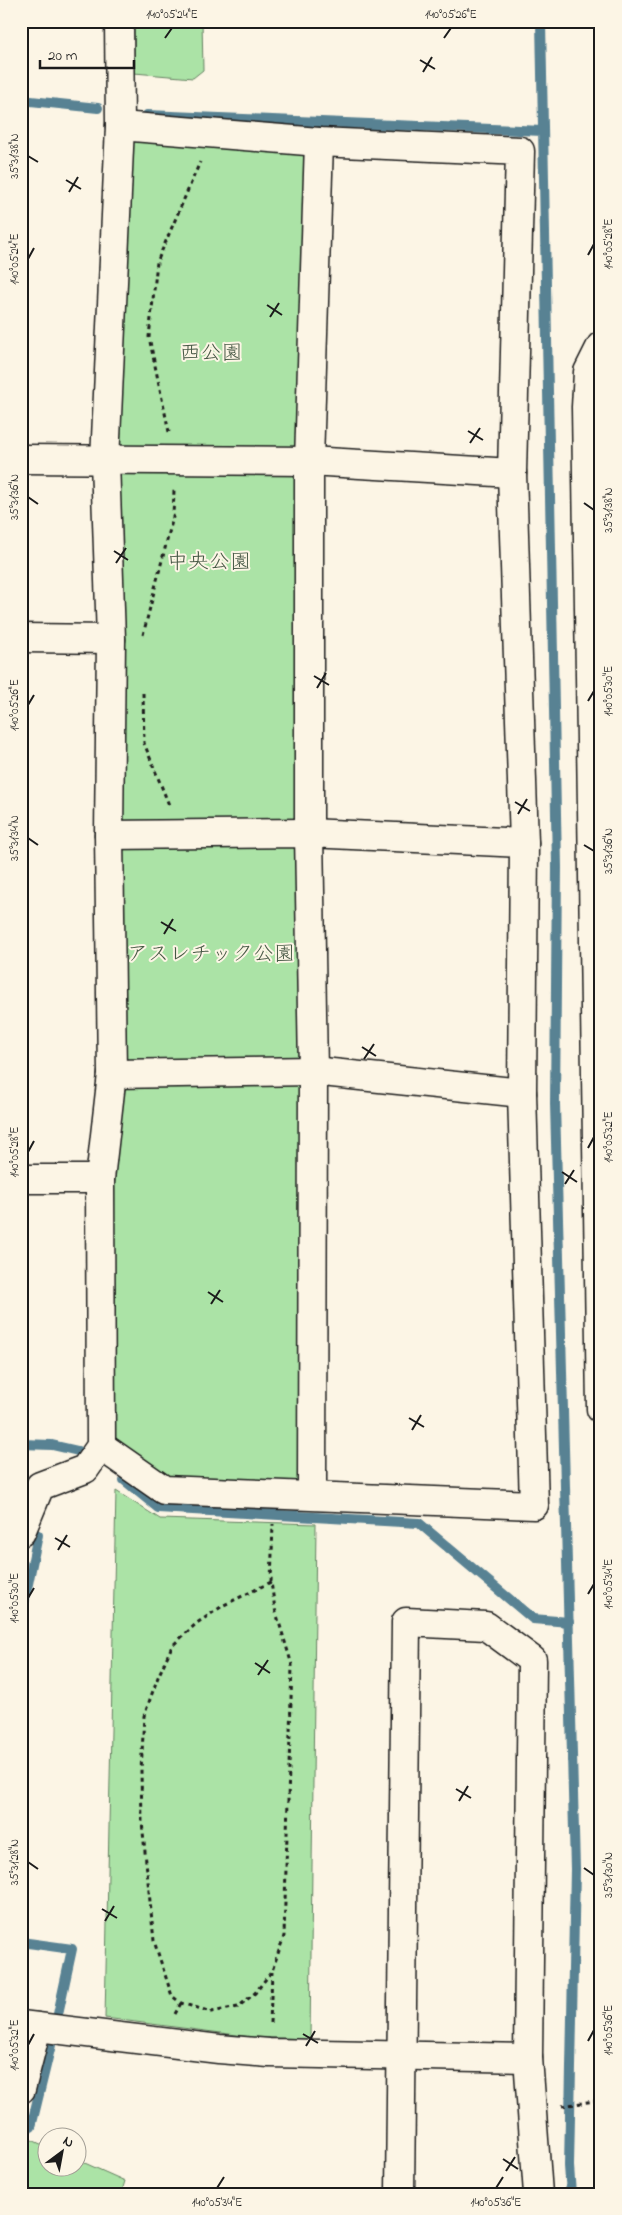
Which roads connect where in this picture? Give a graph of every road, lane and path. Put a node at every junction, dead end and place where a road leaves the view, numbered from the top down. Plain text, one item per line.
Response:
1 (119, 21) edge
2 (120, 126) junction
3 (319, 142) junction
4 (601, 346) edge
5 (21, 459) edge
6 (105, 461) junction
7 (309, 461) junction
8 (512, 473) junction
9 (21, 638) edge
10 (111, 639) junction
11 (309, 833) junction
12 (109, 835) junction
13 (524, 843) junction
14 (313, 1071) junction
15 (112, 1074) junction
16 (522, 1094) junction
17 (21, 1179) edge
18 (100, 1179) junction
19 (601, 1410) edge
20 (101, 1446) junction
21 (312, 1494) junction
22 (22, 1530) edge
23 (273, 1541) dead end
24 (271, 1582) junction
25 (272, 1971) junction
26 (29, 2026) edge
27 (269, 2053) junction
28 (401, 2055) junction
29 (528, 2058) junction
30 (21, 2089) edge
31 (601, 2100) edge
32 (533, 2110) junction
33 (400, 2194) edge
34 (538, 2194) edge

1 - 2 street
2 - 3 street
2 - 6 street
3 - 7 street
3 - 8 street
4 - 19 street
5 - 6 street
6 - 7 street
6 - 10 street
7 - 8 street
7 - 11 street
8 - 13 street
9 - 10 street
10 - 12 street
11 - 12 street
11 - 13 street
11 - 14 street
12 - 15 street
13 - 16 street
14 - 15 street
14 - 16 street
14 - 21 street
15 - 18 street
16 - 21 street
17 - 18 street
18 - 20 street
20 - 21 street
20 - 22 street
23 - 24 path
24 - 25 path
24 - 25 path
25 - 27 path
26 - 27 street
26 - 30 street
27 - 28 street
28 - 29 street
28 - 29 street
28 - 33 street
29 - 32 street
31 - 32 path
32 - 34 street

